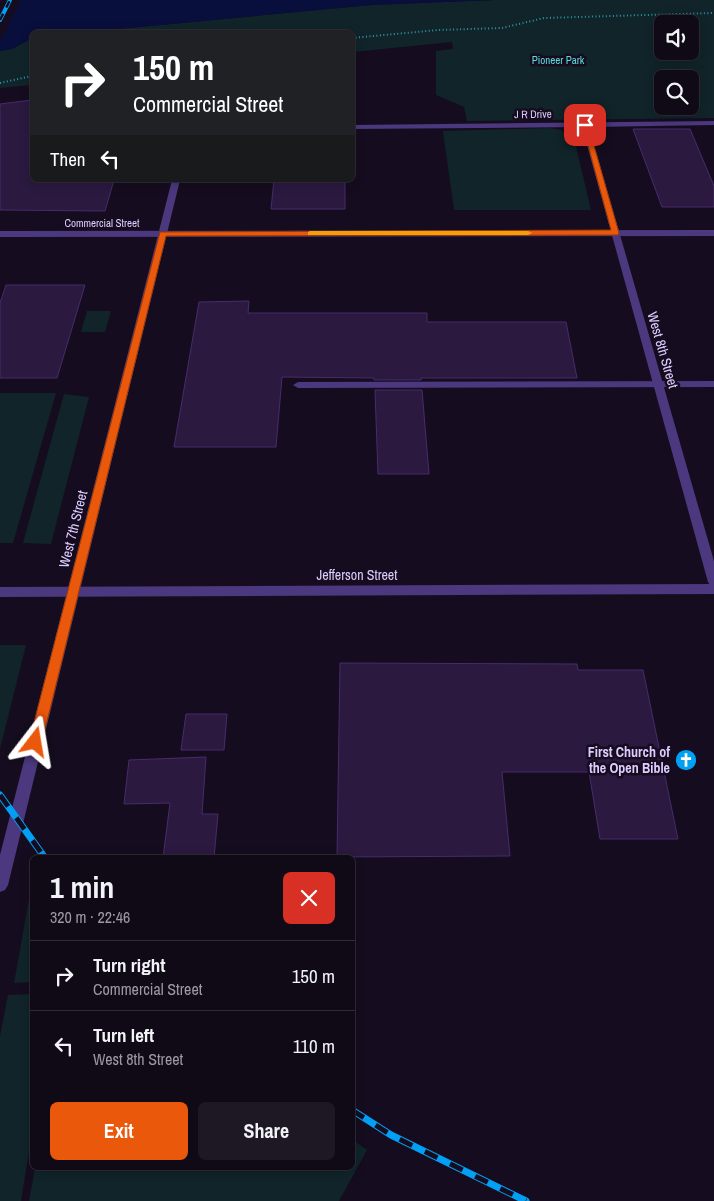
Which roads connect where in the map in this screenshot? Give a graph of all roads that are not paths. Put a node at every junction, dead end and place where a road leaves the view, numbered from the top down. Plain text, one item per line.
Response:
1 (714, 124) edge
2 (585, 125) junction
3 (355, 127) edge
4 (176, 182) edge
5 (615, 233) junction
6 (714, 233) edge
7 (0, 234) edge
8 (163, 234) junction
9 (714, 384) edge
10 (298, 385) dead end
11 (658, 385) junction
12 (714, 582) edge
13 (714, 589) edge
14 (73, 591) junction
15 (0, 592) edge
16 (0, 885) edge

1 - 2 street, J R Drive
2 - 3 street, J R Drive
2 - 5 street, West 8th Street
4 - 8 street, West 7th Street
5 - 6 street, Commercial Street
5 - 8 street, Commercial Street
5 - 11 street, West 8th Street
7 - 8 street, Commercial Street
8 - 14 street, West 7th Street
9 - 11 street
10 - 11 street
11 - 12 street, West 8th Street
13 - 14 street, Jefferson Street
14 - 15 street, Jefferson Street
14 - 16 street, West 7th Street

